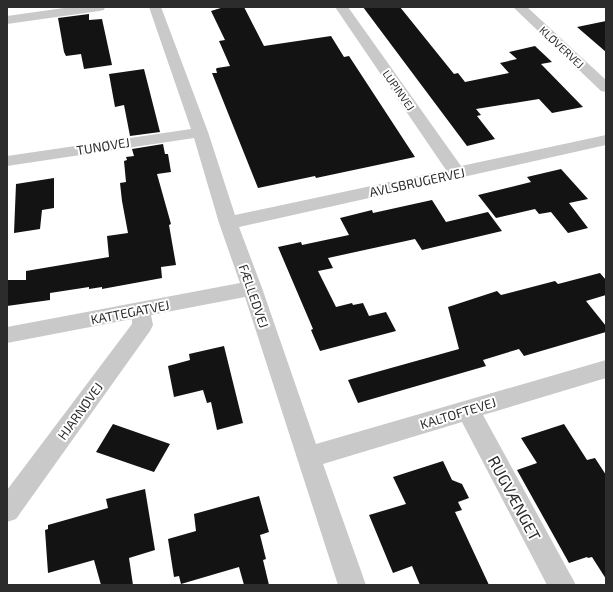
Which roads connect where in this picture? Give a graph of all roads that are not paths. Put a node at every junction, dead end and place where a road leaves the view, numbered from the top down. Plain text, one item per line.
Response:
1 (99, 7) edge
2 (155, 7) edge
3 (341, 7) edge
4 (519, 7) edge
5 (7, 20) edge
6 (606, 88) edge
7 (200, 132) junction
8 (606, 140) edge
9 (7, 161) edge
10 (457, 173) junction
11 (228, 223) junction
12 (252, 288) junction
13 (140, 310) junction
14 (7, 335) edge
15 (604, 372) edge
16 (468, 410) junction
17 (310, 457) junction
18 (7, 510) edge
19 (352, 585) edge
20 (562, 585) edge

1 - 5 street
2 - 7 street, FÆLLEDVEJ
3 - 10 street, LUPINVEJ
4 - 6 street, KLØVERVEJ
7 - 9 street, TUNØVEJ
7 - 11 street, FÆLLEDVEJ
8 - 10 street, AVLSBRUGERVEJ
10 - 11 street, AVLSBRUGERVEJ
11 - 12 street, FÆLLEDVEJ
12 - 13 street, KATTEGATVEJ
12 - 17 street, FÆLLEDVEJ
13 - 14 street, KATTEGATVEJ
13 - 18 street, HJARNØVEJ
15 - 16 street, KALTOFTEVEJ
16 - 17 street, KALTOFTEVEJ
16 - 20 street, RUGVÆNGET
17 - 19 street, FÆLLEDVEJ

